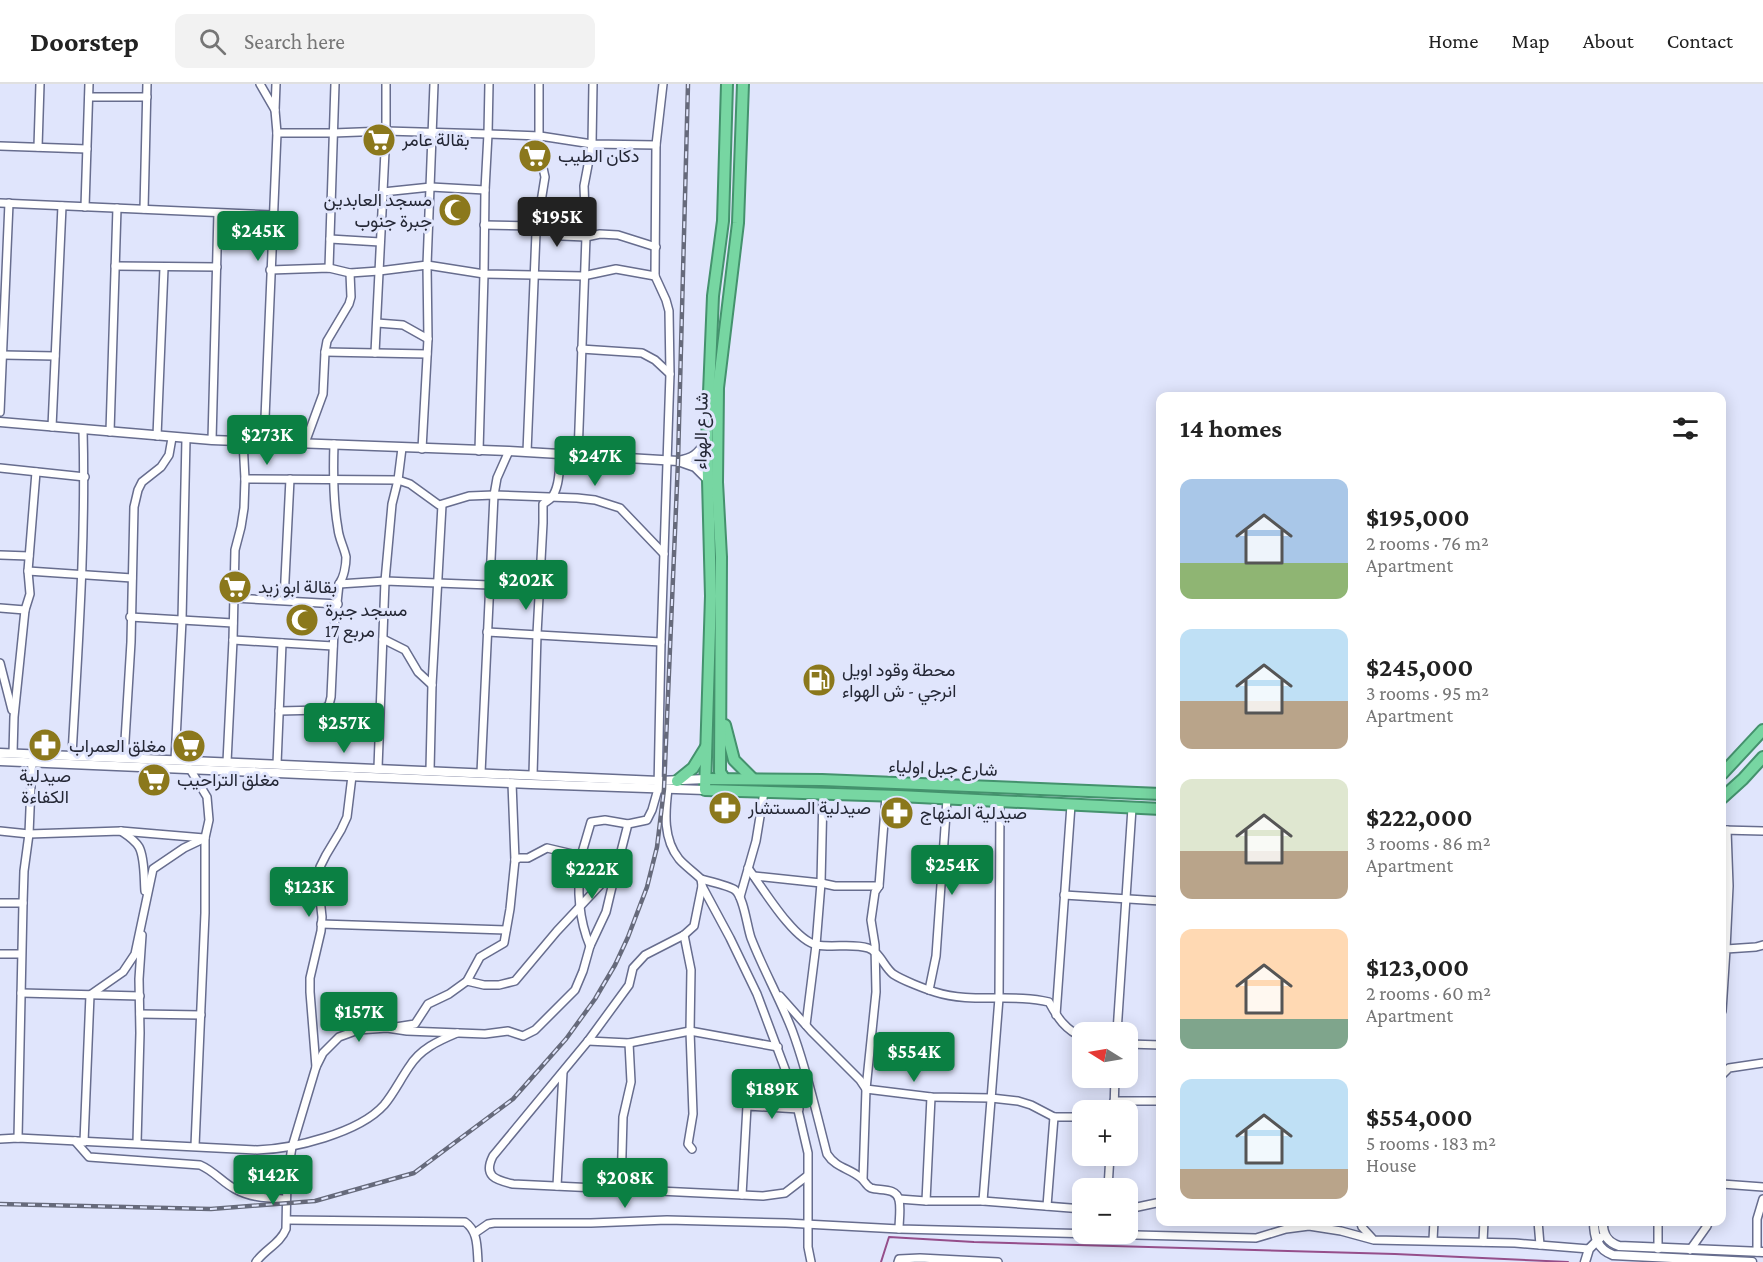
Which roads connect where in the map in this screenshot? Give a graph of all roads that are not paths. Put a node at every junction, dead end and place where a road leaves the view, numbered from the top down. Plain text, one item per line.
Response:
1 (40, 84) edge
2 (89, 84) edge
3 (147, 84) edge
4 (260, 84) edge
5 (276, 84) edge
6 (335, 84) edge
7 (386, 84) edge
8 (434, 84) edge
9 (489, 84) edge
10 (539, 84) edge
11 (593, 84) edge
12 (663, 84) edge
13 (727, 84) edge
14 (743, 84) edge
15 (89, 97) junction
16 (147, 97) junction
17 (275, 110) junction
18 (386, 131) junction
19 (277, 133) junction
20 (333, 133) junction
21 (433, 133) junction
22 (488, 134) junction
23 (540, 136) junction
24 (592, 144) junction
25 (656, 145) junction
26 (0, 146) edge
27 (38, 147) junction
28 (87, 149) junction
29 (431, 187) junction
30 (484, 190) junction
31 (383, 192) junction
32 (0, 203) edge
33 (9, 203) junction
34 (62, 206) junction
35 (84, 207) junction
36 (117, 208) junction
37 (144, 209) junction
38 (218, 213) junction
39 (272, 215) junction
40 (484, 225) junction
41 (536, 226) junction
42 (586, 237) junction
43 (330, 239) junction
44 (380, 242) junction
45 (656, 247) junction
46 (4, 261) edge
47 (428, 265) junction
48 (115, 266) junction
49 (164, 267) junction
50 (218, 267) junction
51 (329, 268) junction
52 (270, 270) junction
53 (379, 271) junction
54 (350, 273) junction
55 (484, 274) junction
56 (534, 276) junction
57 (583, 276) junction
58 (656, 276) junction
59 (377, 322) junction
60 (428, 339) junction
61 (581, 349) junction
62 (325, 352) junction
63 (375, 353) junction
64 (427, 354) junction
65 (3, 355) junction
66 (55, 356) junction
67 (670, 374) junction
68 (0, 406) edge
69 (0, 412) edge
70 (0, 422) edge
71 (52, 427) junction
72 (83, 430) junction
73 (110, 432) junction
74 (157, 436) junction
75 (172, 438) junction
76 (186, 439) junction
77 (212, 440) junction
78 (243, 441) junction
79 (707, 441) junction
80 (264, 442) junction
81 (305, 443) junction
82 (334, 444) junction
83 (402, 448) junction
84 (422, 449) junction
85 (479, 451) junction
86 (509, 451) junction
87 (527, 452) junction
88 (561, 454) junction
89 (578, 455) junction
90 (667, 460) junction
91 (678, 461) junction
92 (0, 468) edge
93 (36, 472) junction
94 (85, 477) junction
95 (245, 479) junction
96 (290, 479) junction
97 (707, 479) junction
98 (332, 480) junction
99 (398, 480) junction
100 (494, 495) junction
101 (552, 498) junction
102 (442, 505) junction
103 (664, 554) junction
104 (0, 555) edge
105 (29, 556) junction
106 (28, 572) junction
107 (82, 574) junction
108 (132, 578) junction
109 (386, 580) junction
110 (438, 582) junction
111 (339, 584) junction
112 (490, 585) junction
113 (234, 598) junction
114 (284, 600) junction
115 (338, 604) junction
116 (0, 608) edge
117 (25, 610) junction
118 (130, 617) junction
119 (182, 620) junction
120 (233, 622) junction
121 (487, 632) junction
122 (537, 634) junction
123 (383, 639) junction
124 (233, 640) junction
125 (661, 642) junction
126 (282, 643) junction
127 (333, 646) junction
128 (0, 663) edge
129 (432, 685) junction
130 (721, 708) junction
131 (279, 711) junction
132 (14, 717) junction
133 (1763, 730) edge
134 (706, 746) junction
135 (0, 753) edge
136 (13, 753) junction
137 (72, 755) junction
138 (124, 757) junction
139 (1763, 757) edge
140 (0, 760) edge
141 (175, 760) junction
142 (32, 761) junction
143 (226, 762) junction
144 (277, 764) junction
145 (378, 768) junction
146 (190, 769) junction
147 (430, 770) junction
148 (1726, 770) edge
149 (481, 773) junction
150 (533, 775) junction
151 (352, 776) junction
152 (724, 778) junction
153 (752, 778) junction
154 (677, 781) junction
155 (512, 783) junction
156 (706, 784) junction
157 (659, 785) junction
158 (668, 789) junction
159 (723, 791) junction
160 (764, 792) junction
161 (823, 794) junction
162 (1156, 794) edge
163 (1726, 794) edge
164 (886, 796) junction
165 (947, 799) junction
166 (1000, 802) junction
167 (1071, 805) junction
168 (1132, 807) junction
169 (1156, 809) edge
170 (628, 824) junction
171 (1726, 830) edge
172 (0, 831) edge
173 (121, 831) junction
174 (1763, 831) edge
175 (29, 834) junction
176 (205, 838) junction
177 (1726, 844) edge
178 (581, 856) junction
179 (515, 860) junction
180 (617, 867) junction
181 (748, 868) junction
182 (754, 876) junction
183 (701, 883) junction
184 (821, 883) junction
185 (879, 886) junction
186 (1064, 895) junction
187 (740, 897) junction
188 (146, 899) junction
189 (1126, 899) junction
190 (1156, 901) edge
191 (0, 903) edge
192 (23, 903) junction
193 (580, 907) junction
194 (321, 924) junction
195 (506, 930) junction
196 (684, 935) junction
197 (816, 945) junction
198 (1763, 945) edge
199 (590, 946) junction
200 (1726, 949) joint
201 (875, 952) junction
202 (0, 954) edge
203 (21, 954) junction
204 (467, 981) junction
205 (775, 990) junction
206 (929, 990) junction
207 (21, 993) junction
208 (90, 995) junction
209 (140, 996) junction
210 (999, 998) junction
211 (140, 1014) junction
212 (201, 1015) junction
213 (1056, 1015) junction
214 (1118, 1022) edge
215 (806, 1025) junction
216 (387, 1028) junction
217 (690, 1031) junction
218 (1072, 1031) edge
219 (459, 1032) junction
220 (588, 1041) junction
221 (629, 1043) junction
222 (1138, 1044) edge
223 (1156, 1045) edge
224 (778, 1047) junction
225 (1763, 1063) edge
226 (316, 1067) junction
227 (1726, 1071) edge
228 (563, 1072) junction
229 (866, 1089) junction
230 (931, 1097) junction
231 (991, 1098) junction
232 (1138, 1101) edge
233 (1156, 1101) edge
234 (798, 1109) junction
235 (1054, 1117) junction
236 (1072, 1117) edge
237 (18, 1138) junction
238 (0, 1139) edge
239 (75, 1141) junction
240 (84, 1142) junction
241 (137, 1143) junction
242 (195, 1146) junction
243 (292, 1147) junction
244 (692, 1149) dead end
245 (807, 1176) junction
246 (863, 1179) junction
247 (1726, 1184) edge
248 (557, 1186) junction
249 (1763, 1187) edge
250 (621, 1189) junction
251 (742, 1195) junction
252 (285, 1199) junction
253 (899, 1199) junction
254 (1763, 1199) edge
255 (926, 1201) junction
256 (983, 1201) junction
257 (1156, 1203) edge
258 (1047, 1206) junction
259 (1138, 1207) edge
260 (1072, 1208) edge
261 (286, 1220) junction
262 (808, 1224) junction
263 (1362, 1226) edge
264 (1434, 1226) edge
265 (1484, 1226) edge
266 (1538, 1226) edge
267 (1596, 1226) edge
268 (1602, 1226) edge
269 (1658, 1226) edge
270 (1707, 1226) edge
271 (899, 1229) junction
272 (475, 1233) junction
273 (1072, 1234) edge
274 (1138, 1236) edge
275 (1600, 1238) junction
276 (1374, 1240) junction
277 (1433, 1240) junction
278 (1483, 1242) junction
279 (1540, 1245) junction
280 (1658, 1249) junction
281 (1589, 1250) junction
282 (1690, 1250) junction
283 (1760, 1252) edge
284 (1659, 1260) edge
285 (964, 1261) edge
286 (1687, 1261) edge
287 (256, 1262) edge
288 (478, 1262) edge
289 (811, 1262) edge
290 (898, 1262) edge
291 (998, 1262) edge
292 (1585, 1262) edge
293 (1742, 1262) edge
294 (1752, 1262) edge

1 - 27 street
2 - 15 street
3 - 16 street
4 - 17 street
5 - 17 street
6 - 20 street
7 - 18 street
8 - 21 street
9 - 22 street
10 - 23 street
11 - 24 street
12 - 25 street
13 - 79 highway, شارع الهواء
14 - 130 highway, شارع الهواء
15 - 16 street
15 - 28 street
16 - 37 street
17 - 19 street
18 - 20 street
18 - 21 street
18 - 31 street
19 - 20 street
19 - 39 street
20 - 43 street
21 - 22 street
21 - 29 street
22 - 23 street
22 - 30 street
23 - 24 street
23 - 41 street
24 - 25 street
24 - 42 street
25 - 45 street
26 - 27 street
27 - 28 street
28 - 35 street
29 - 30 street
29 - 31 street
29 - 47 street
30 - 40 street
31 - 44 street
32 - 33 street
33 - 34 street
33 - 46 street
34 - 35 street
34 - 66 street
35 - 36 street
36 - 37 street
36 - 48 street
37 - 38 street
38 - 39 street
38 - 50 street
39 - 52 street
40 - 41 street
40 - 55 street
41 - 42 street
41 - 56 street
42 - 45 street
42 - 57 street
43 - 44 street
43 - 51 street
44 - 53 street
45 - 58 street
46 - 65 street
47 - 53 street
47 - 55 street
47 - 60 street
48 - 49 street
48 - 73 street
49 - 50 street
49 - 74 street
50 - 77 street
51 - 52 street
51 - 54 street
52 - 80 street
53 - 54 street
53 - 59 street
54 - 62 street
55 - 56 street
55 - 85 street
56 - 57 street
56 - 87 street
57 - 58 street
57 - 61 street
58 - 67 street
59 - 60 street
59 - 63 street
60 - 64 street
61 - 67 street
61 - 89 street
62 - 63 street
62 - 81 street
63 - 64 street
64 - 84 street
65 - 66 street
65 - 68 street
66 - 71 street
67 - 90 street
68 - 69 street
70 - 71 street
71 - 72 street
72 - 73 street
72 - 94 street
73 - 74 street
74 - 75 street
75 - 76 street
75 - 108 street
76 - 77 street
76 - 119 street
77 - 78 street
78 - 80 street
78 - 95 street
79 - 91 street
79 - 97 highway, شارع الهواء
80 - 81 street
81 - 82 street
82 - 83 street
82 - 98 street
83 - 84 street
83 - 99 street
84 - 85 street
85 - 86 street
86 - 87 street
86 - 100 street
87 - 88 street
88 - 89 street
88 - 101 street
89 - 90 street
90 - 91 street
90 - 103 street
91 - 97 street
92 - 93 street
93 - 94 street
93 - 105 street
94 - 107 street
95 - 96 street
95 - 113 street
96 - 98 street
96 - 114 street
97 - 134 highway, شارع الهواء
98 - 99 street
98 - 111 street
99 - 102 street
99 - 109 street
100 - 101 street
100 - 102 street
100 - 112 street
101 - 103 street
101 - 122 street
102 - 110 street
103 - 125 street
104 - 105 street
105 - 106 street
106 - 107 street
106 - 117 street
107 - 108 street
107 - 137 street
108 - 118 street
109 - 110 street
109 - 111 street
109 - 123 street
110 - 112 street
110 - 129 street
111 - 115 street
112 - 121 street
113 - 114 street
113 - 120 street
114 - 115 street
115 - 127 street
116 - 117 street
117 - 132 street
118 - 119 street
118 - 138 street
119 - 120 street
119 - 141 street
120 - 124 street
121 - 122 street
121 - 149 street
122 - 125 street
122 - 150 street
123 - 129 street
123 - 145 street
124 - 126 street
124 - 143 street
125 - 157 street
126 - 127 street
126 - 131 street
127 - 131 street
128 - 132 street
129 - 147 street
130 - 152 highway, شارع الهواء
130 - 153 highway
131 - 144 street
132 - 136 street
133 - 148 highway
134 - 154 highway
134 - 156 highway, شارع الهواء
135 - 136 street
136 - 137 street
137 - 138 street
138 - 141 street
139 - 163 highway
140 - 142 street
141 - 143 street
142 - 146 street
142 - 175 street
143 - 144 street
144 - 145 street
145 - 147 street
146 - 151 street
146 - 176 street
147 - 149 street
149 - 150 street
150 - 157 street
151 - 155 street
151 - 194 street
152 - 153 highway, شارع جبل اولياء
152 - 156 highway, شارع جبل اولياء
152 - 159 highway
153 - 162 highway, شارع جبل اولياء
154 - 156 street
154 - 157 street
155 - 157 street
155 - 179 street
156 - 158 street
156 - 159 highway, شارع جبل اولياء
157 - 158 street
157 - 170 street
158 - 183 street
159 - 160 highway, شارع جبل اولياء
160 - 161 highway, شارع جبل اولياء
160 - 181 street
161 - 164 highway, شارع جبل اولياء
161 - 184 street
164 - 165 highway, شارع جبل اولياء
164 - 185 street
165 - 166 highway, شارع جبل اولياء
165 - 206 street
166 - 167 highway, شارع جبل اولياء
166 - 210 street
167 - 168 highway, شارع جبل اولياء
167 - 186 street
168 - 169 highway, شارع جبل اولياء
168 - 189 street
170 - 178 street
170 - 180 street
171 - 174 street
172 - 175 street
173 - 175 street
173 - 176 street
173 - 188 street
175 - 192 street
176 - 188 street
176 - 212 street
177 - 200 street
178 - 179 street
178 - 193 street
179 - 195 street
180 - 193 street
180 - 199 street
181 - 182 street
181 - 187 street
182 - 184 street
182 - 197 street
183 - 187 street
183 - 196 street
183 - 224 street
184 - 185 street
184 - 197 street
185 - 201 street
186 - 189 street
186 - 213 street
187 - 205 street
188 - 208 street
188 - 209 street
189 - 190 street
189 - 214 street
191 - 192 street
192 - 203 street
193 - 199 street
193 - 204 street
194 - 195 street
194 - 226 street
195 - 204 street
196 - 217 street
196 - 220 street
197 - 201 street
197 - 215 street
198 - 200 street
199 - 219 street
201 - 206 street
201 - 229 street
202 - 203 street
203 - 207 street
204 - 216 street
205 - 215 street
205 - 246 street
206 - 210 street
207 - 208 street
207 - 237 street
208 - 209 street
208 - 240 street
209 - 211 street
210 - 213 street
210 - 231 street
211 - 212 street
211 - 241 street
212 - 242 street
213 - 218 street
215 - 229 street
216 - 219 street
216 - 226 street
217 - 221 street
217 - 224 street
217 - 244 street
219 - 243 street
220 - 221 street
220 - 228 street
221 - 250 street
222 - 223 street
224 - 234 street
225 - 227 street
226 - 243 street
228 - 248 street
228 - 248 street
229 - 230 street
229 - 246 street
230 - 231 street
230 - 255 street
231 - 235 street
231 - 256 street
232 - 233 street
234 - 245 street
234 - 251 street
235 - 236 street
235 - 258 street
237 - 238 street
237 - 239 street
239 - 240 street
239 - 252 street
240 - 241 street
241 - 242 street
242 - 243 street
243 - 252 street
245 - 251 street
245 - 262 street
246 - 253 street
247 - 249 street
248 - 250 street
250 - 251 street
252 - 261 street
253 - 255 street
253 - 271 street
254 - 283 street
255 - 256 street
256 - 258 street
257 - 259 street
258 - 260 street
261 - 272 street
261 - 287 street
262 - 271 street
262 - 272 street
262 - 289 street
263 - 276 street
264 - 277 street
265 - 278 street
266 - 279 street
267 - 275 street
268 - 275 street
269 - 280 street
270 - 282 street
271 - 273 street
272 - 288 street
274 - 276 street
275 - 280 street
275 - 281 street
275 - 284 street
276 - 277 street
277 - 278 street
278 - 279 street
279 - 281 street
280 - 282 street
281 - 292 street
282 - 283 street
284 - 286 street
285 - 290 street
285 - 291 street
286 - 293 street
293 - 294 street

